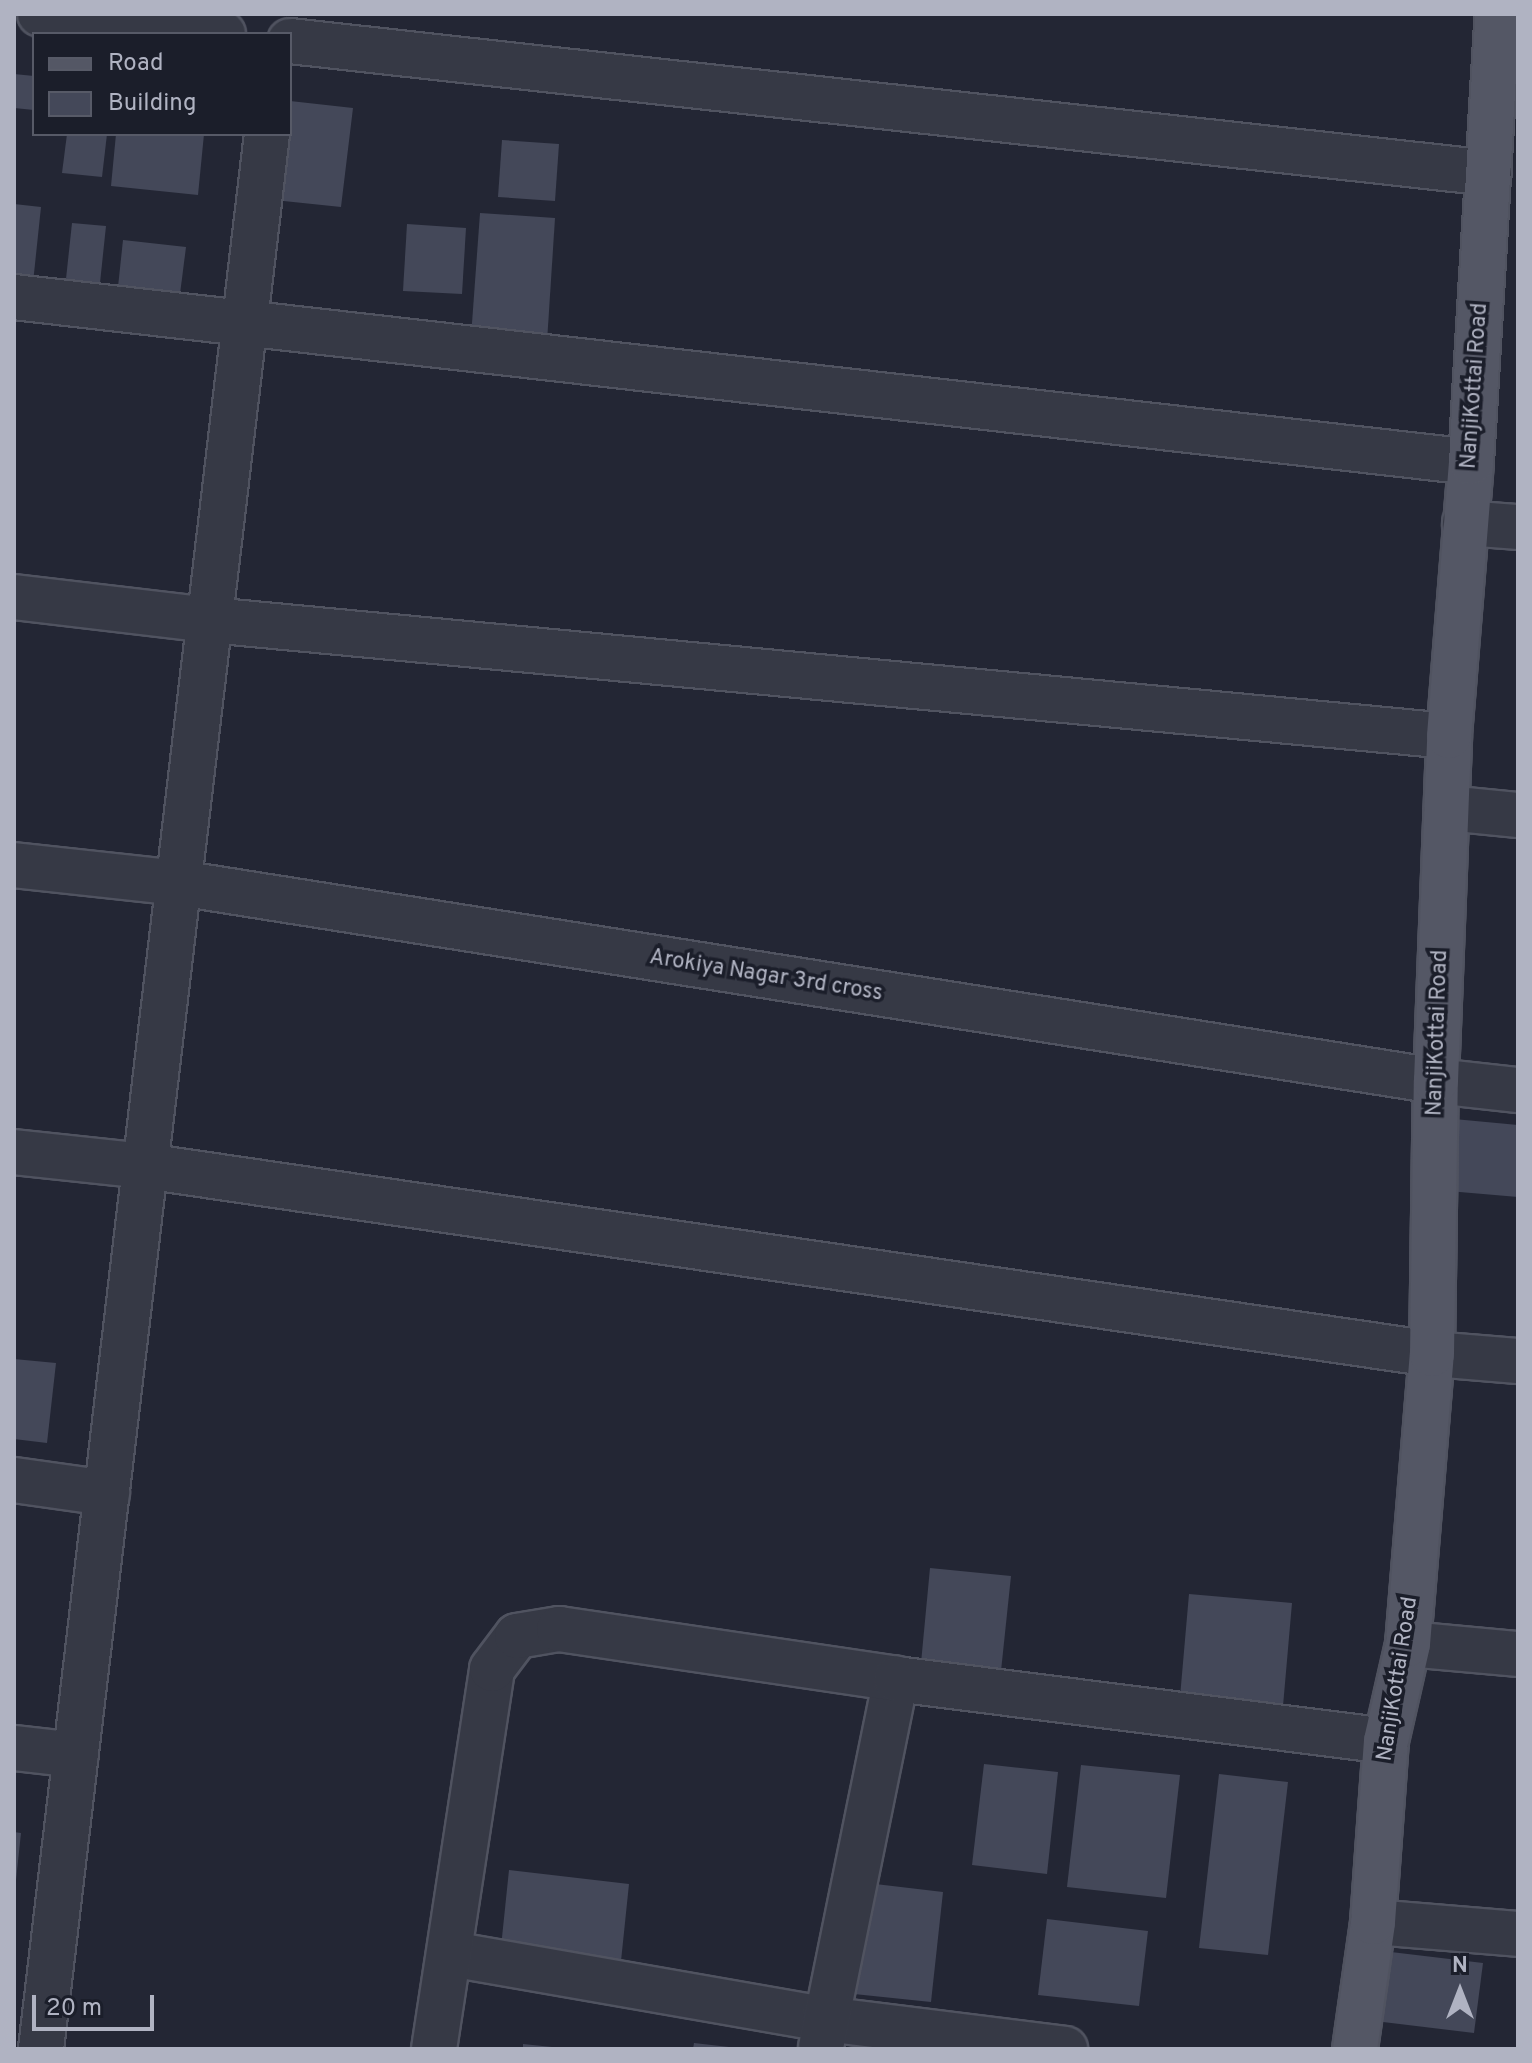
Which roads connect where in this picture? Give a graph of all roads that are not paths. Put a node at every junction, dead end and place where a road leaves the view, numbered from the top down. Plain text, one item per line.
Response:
1 (40, 14) edge
2 (1504, 17) edge
3 (205, 32) edge
4 (292, 41) edge
5 (267, 136) edge
6 (1489, 173) junction
7 (14, 297) edge
8 (245, 323) junction
9 (1471, 462) junction
10 (1465, 523) junction
11 (1518, 527) edge
12 (14, 597) edge
13 (210, 620) junction
14 (1449, 736) junction
15 (1447, 808) junction
16 (1518, 815) edge
17 (14, 865) edge
18 (179, 883) junction
19 (1436, 1081) junction
20 (1518, 1090) edge
21 (14, 1152) edge
22 (145, 1166) junction
23 (1432, 1354) junction
24 (1518, 1361) edge
25 (14, 1480) edge
26 (107, 1493) junction
27 (1408, 1644) junction
28 (1518, 1654) edge
29 (896, 1679) junction
30 (1386, 1741) junction
31 (14, 1748) edge
32 (76, 1755) junction
33 (1373, 1922) junction
34 (1518, 1934) edge
35 (451, 1954) junction
36 (823, 2034) edge
37 (14, 2045) edge
38 (41, 2049) edge
39 (434, 2049) edge
40 (1065, 2049) edge
41 (1355, 2049) edge

1 - 3 street
2 - 6 main road, NanjiKottai Road
4 - 6 street
5 - 8 street
6 - 9 main road, NanjiKottai Road
7 - 8 street
8 - 9 street
8 - 13 street
9 - 10 main road, NanjiKottai Road
10 - 11 street
10 - 14 main road, NanjiKottai Road
12 - 13 street
13 - 14 street
13 - 18 street
14 - 15 main road, NanjiKottai Road
15 - 16 street
15 - 19 main road, NanjiKottai Road
17 - 18 street, Arokiya Nagar 3rd cross
18 - 19 street, Arokiya Nagar 3rd cross
18 - 22 street
19 - 20 street, Arokiya Nagar 3rd cross
19 - 23 main road, NanjiKottai Road
21 - 22 street
22 - 23 street
22 - 26 street
23 - 24 street
23 - 27 main road, NanjiKottai Road
25 - 26 street
26 - 32 street
27 - 28 street
27 - 30 main road, NanjiKottai Road
29 - 30 street
29 - 35 street
29 - 36 street
30 - 33 main road, NanjiKottai Road
31 - 32 street
32 - 38 street
33 - 34 street
33 - 41 main road, NanjiKottai Road
35 - 36 street
35 - 39 street
36 - 40 street
37 - 38 street

